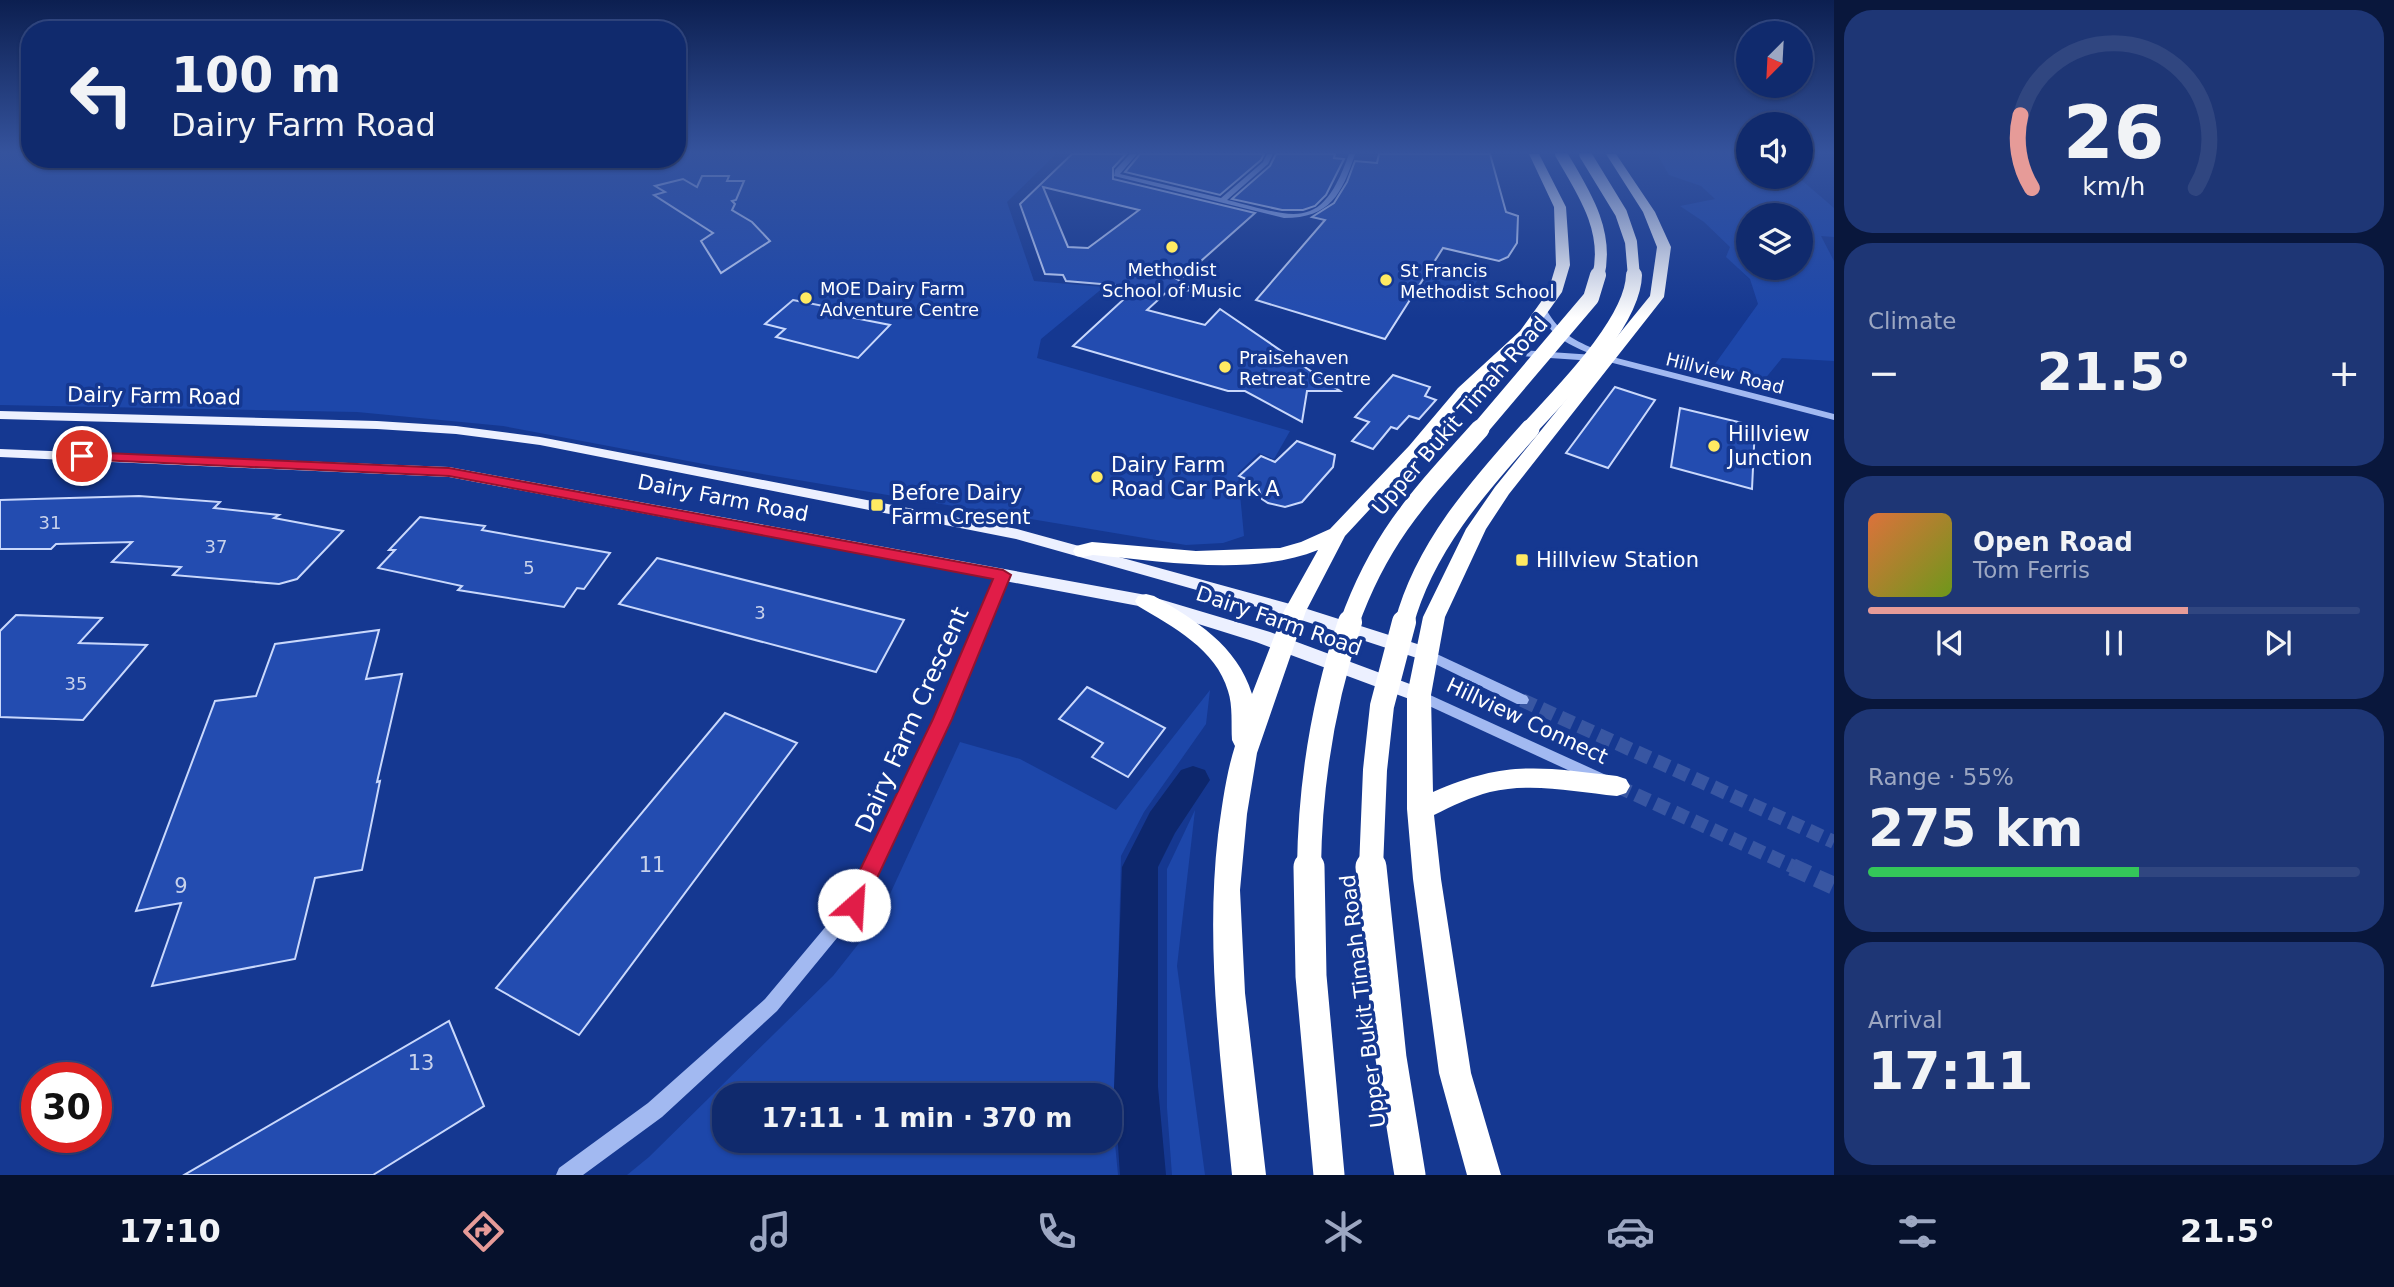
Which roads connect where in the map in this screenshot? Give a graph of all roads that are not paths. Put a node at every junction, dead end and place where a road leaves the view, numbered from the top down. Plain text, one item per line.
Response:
1 (1254, 209) edge
2 (1320, 209) edge
3 (1560, 209) edge
4 (1591, 209) edge
5 (1618, 209) edge
6 (1647, 209) edge
7 (1543, 311) junction
8 (1496, 359) junction
9 (1609, 359) junction
10 (0, 415) edge
11 (1834, 417) edge
12 (0, 453) edge
13 (1337, 533) junction
14 (1083, 551) junction
15 (1003, 575) junction
16 (1146, 601) junction
17 (1295, 611) junction
18 (1281, 644) junction
19 (1426, 654) junction
20 (1419, 695) junction
21 (1521, 700) tunnel mouth
22 (1245, 753) junction
23 (1617, 786) joint
24 (1420, 810) junction
25 (566, 1175) edge
26 (1249, 1175) edge
27 (1329, 1175) edge
28 (1410, 1175) edge
29 (1484, 1175) edge

1 - 2 street
3 - 7 highway
4 - 27 highway, Upper Bukit Timah Road, bridge
5 - 28 highway, Upper Bukit Timah Road, bridge
6 - 9 highway
7 - 8 highway
7 - 9 street
8 - 9 street
8 - 13 highway
9 - 11 street, Hillview Road
9 - 19 highway
10 - 14 main road, Dairy Farm Road
12 - 15 main road, Dairy Farm Road
13 - 14 highway
13 - 17 highway
14 - 17 main road, Dairy Farm Road
15 - 16 main road, Dairy Farm Road
15 - 25 street, Dairy Farm Crescent
16 - 18 main road, Dairy Farm Road
16 - 22 highway
17 - 18 highway
17 - 19 main road, Dairy Farm Road
18 - 20 main road, Dairy Farm Road
18 - 22 highway
19 - 20 highway
19 - 21 street, Hillview Connect
20 - 23 street, Hillview Connect
20 - 24 highway
22 - 26 highway
23 - 24 highway
24 - 29 highway

